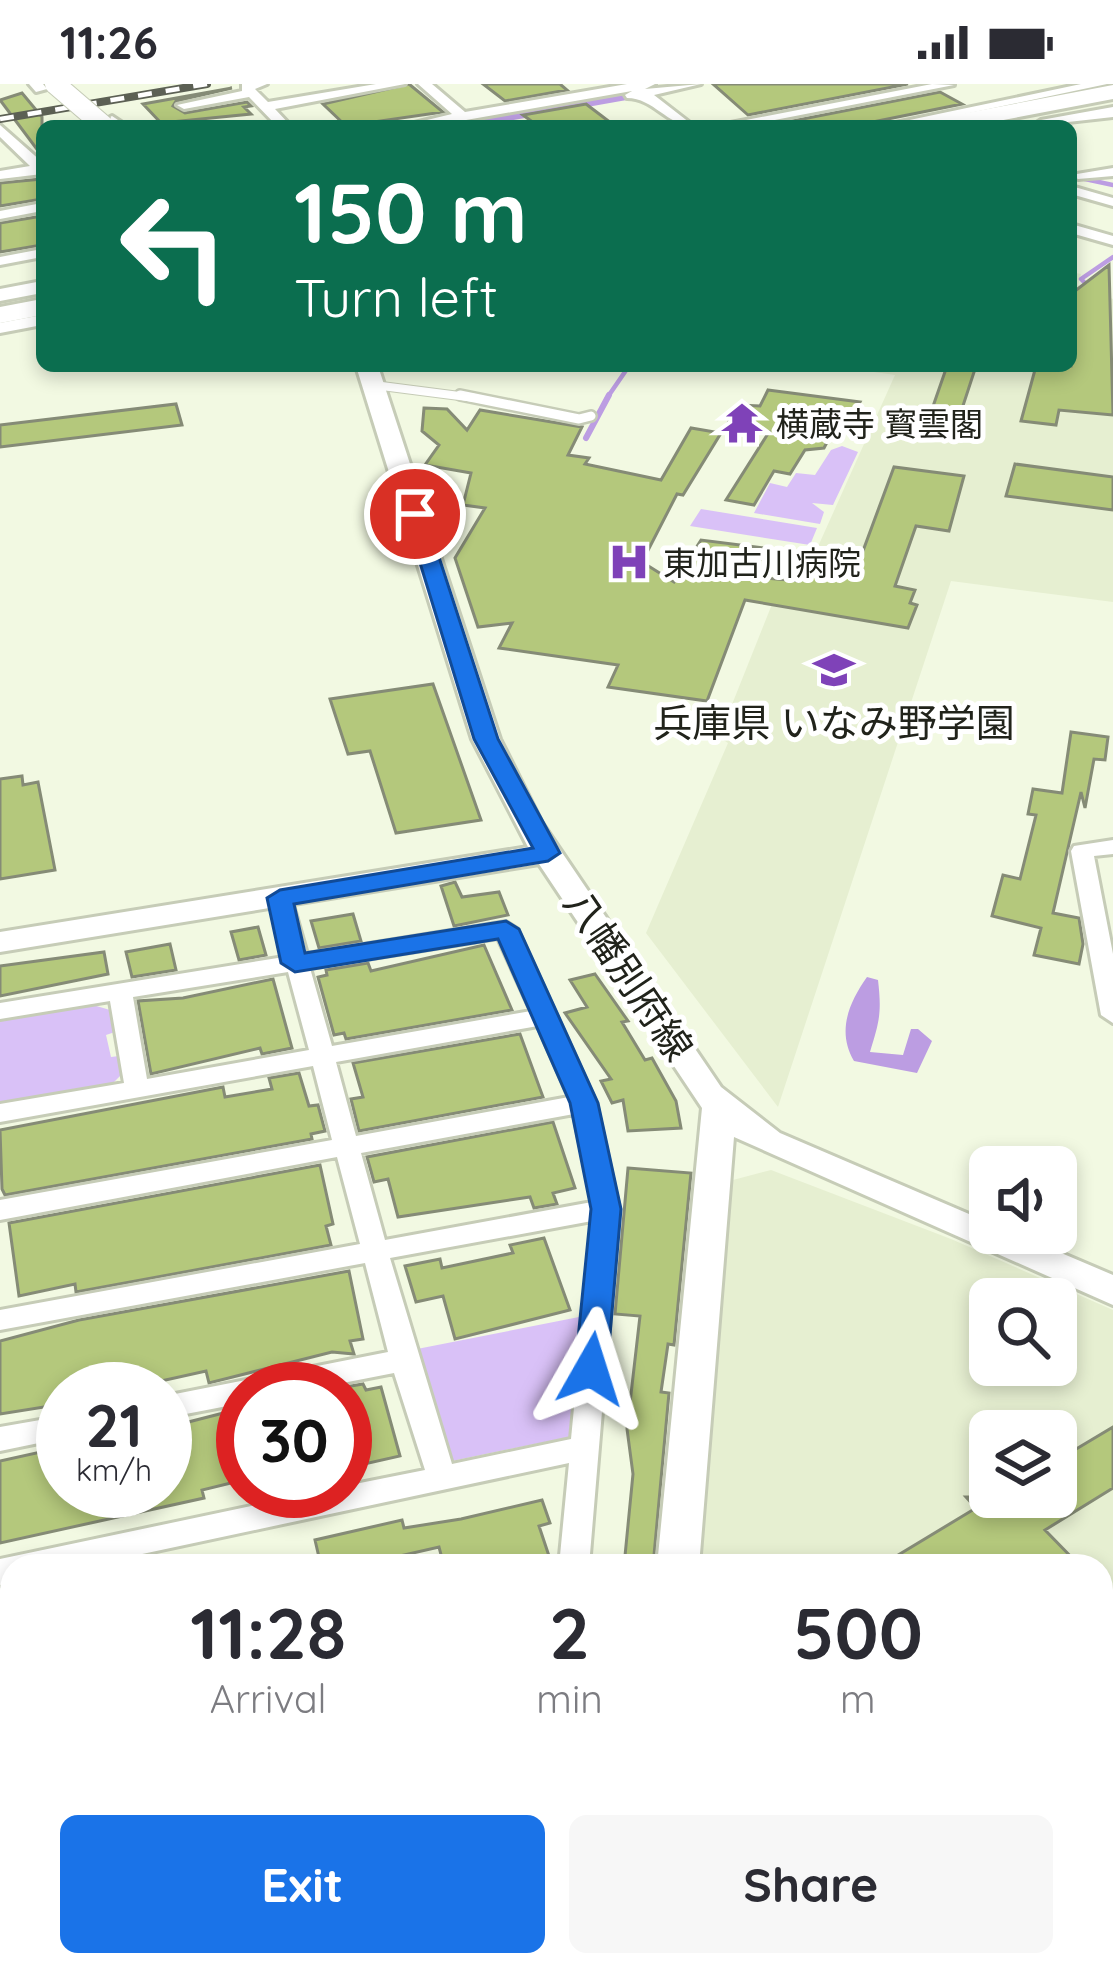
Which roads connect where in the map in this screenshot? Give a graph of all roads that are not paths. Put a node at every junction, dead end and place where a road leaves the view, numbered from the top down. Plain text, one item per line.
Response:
1 (399, 84) edge
2 (424, 84) edge
3 (694, 84) edge
4 (827, 84) edge
5 (948, 85) edge
6 (44, 86) edge
7 (639, 87) edge
8 (1105, 87) edge
9 (256, 88) edge
10 (1113, 101) edge
11 (854, 102) junction
12 (184, 105) dead end
13 (264, 107) junction
14 (1113, 112) edge
15 (105, 120) edge
16 (278, 120) edge
17 (463, 120) edge
18 (480, 120) edge
19 (680, 120) edge
20 (755, 120) edge
21 (881, 120) edge
22 (923, 120) edge
23 (961, 120) edge
24 (1016, 120) edge
25 (1072, 120) edge
26 (0, 129) edge
27 (23, 149) junction
28 (0, 153) edge
29 (1089, 160) dead end
30 (36, 163) edge
31 (36, 170) edge
32 (1107, 172) edge
33 (0, 175) edge
34 (1077, 181) edge
35 (1077, 183) edge
36 (36, 199) edge
37 (1113, 202) edge
38 (0, 206) edge
39 (36, 208) edge
40 (0, 215) edge
41 (1077, 230) edge
42 (1113, 241) edge
43 (36, 255) edge
44 (0, 261) edge
45 (36, 292) edge
46 (0, 300) edge
47 (36, 309) edge
48 (0, 316) edge
49 (36, 321) edge
50 (0, 328) edge
51 (370, 375) edge
52 (591, 416) dead end
53 (1113, 850) edge
54 (548, 853) junction
55 (280, 898) junction
56 (1104, 921) edge
57 (0, 943) edge
58 (295, 963) junction
59 (121, 992) junction
60 (1112, 1001) edge
61 (0, 1011) edge
62 (545, 1017) junction
63 (321, 1057) junction
64 (137, 1089) junction
65 (584, 1103) junction
66 (719, 1106) junction
67 (0, 1113) edge
68 (345, 1149) junction
69 (606, 1209) junction
70 (0, 1210) edge
71 (373, 1249) junction
72 (1113, 1291) edge
73 (0, 1320) edge
74 (404, 1360) junction
75 (372, 1366) edge
76 (36, 1432) edge
77 (0, 1439) edge
78 (583, 1448) junction
79 (442, 1478) junction
80 (83, 1554) edge
81 (575, 1554) edge
82 (679, 1554) edge

1 - 13 street
2 - 17 street
3 - 7 street
4 - 11 street
5 - 11 street
6 - 15 main road, bridge
7 - 18 street
7 - 19 street
8 - 22 street
8 - 23 highway
9 - 12 street
9 - 13 street
10 - 24 highway
11 - 20 street
11 - 21 street
13 - 16 street
14 - 25 main road
26 - 27 street
27 - 28 street
27 - 30 street
29 - 32 street
31 - 33 street
32 - 34 street
35 - 37 street
36 - 38 street
39 - 40 street
41 - 42 street
43 - 44 street
45 - 46 highway
47 - 48 highway
49 - 50 street
51 - 52 lane
51 - 54 main road, 八幡別府線
53 - 56 street
54 - 55 main road
54 - 66 main road, 八幡別府線
55 - 57 main road
55 - 58 street
56 - 60 street
58 - 59 street
58 - 62 street
58 - 63 street
59 - 61 street
59 - 64 street
62 - 63 street
62 - 65 street
63 - 64 street
63 - 68 street
64 - 67 street
65 - 68 street
65 - 69 street
66 - 72 main road, 八幡別府線
66 - 82 main road
68 - 70 street
68 - 71 street
69 - 71 street
69 - 78 street
71 - 73 street
71 - 74 street
74 - 75 street
74 - 79 street
76 - 77 street
78 - 79 street
78 - 81 street
79 - 80 street

